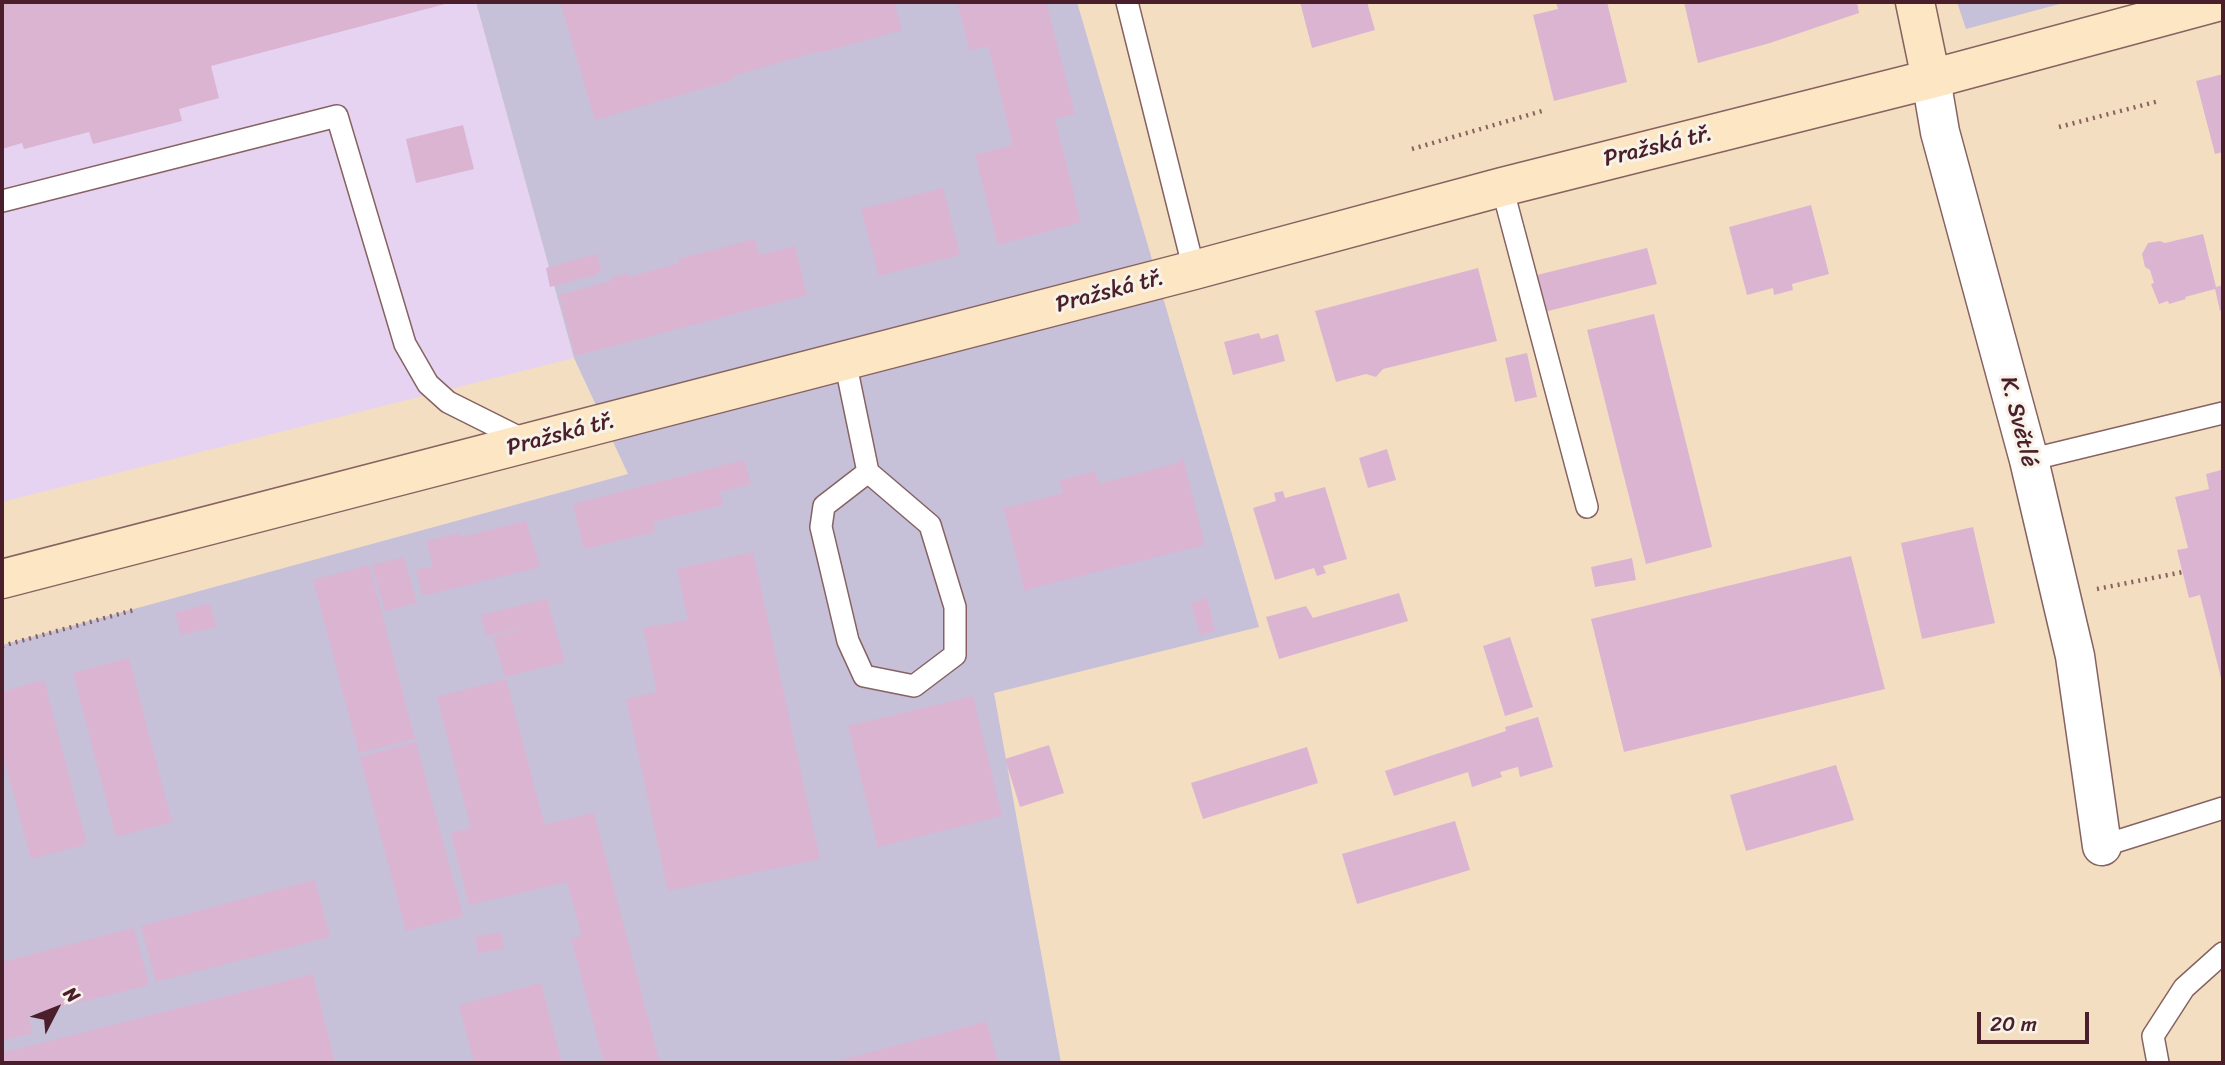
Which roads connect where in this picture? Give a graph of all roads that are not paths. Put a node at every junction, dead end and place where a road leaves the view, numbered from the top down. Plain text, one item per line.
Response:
1 (1127, 2) edge
2 (1915, 2) edge
3 (2217, 2) edge
4 (1931, 79) junction
5 (1502, 187) junction
6 (2, 201) edge
7 (1194, 270) junction
8 (845, 361) junction
9 (2223, 413) edge
10 (530, 443) junction
11 (2028, 460) junction
12 (868, 472) junction
13 (1587, 506) dead end
14 (2, 579) edge
15 (2223, 808) edge
16 (2102, 846) joint
17 (2223, 953) edge
18 (2158, 1063) edge

1 - 7 lane
2 - 4 main road, K. Světlé
3 - 4 main road, Pražská tř.
4 - 5 main road, Pražská tř.
4 - 11 street, K. Světlé
5 - 7 main road, Pražská tř.
5 - 13 lane
6 - 10 lane
7 - 8 main road, Pražská tř.
8 - 10 main road, Pražská tř.
8 - 12 lane
9 - 11 lane
10 - 14 main road, Pražská tř.
11 - 16 street, K. Světlé
12 - 12 lane
15 - 16 lane
17 - 18 lane

